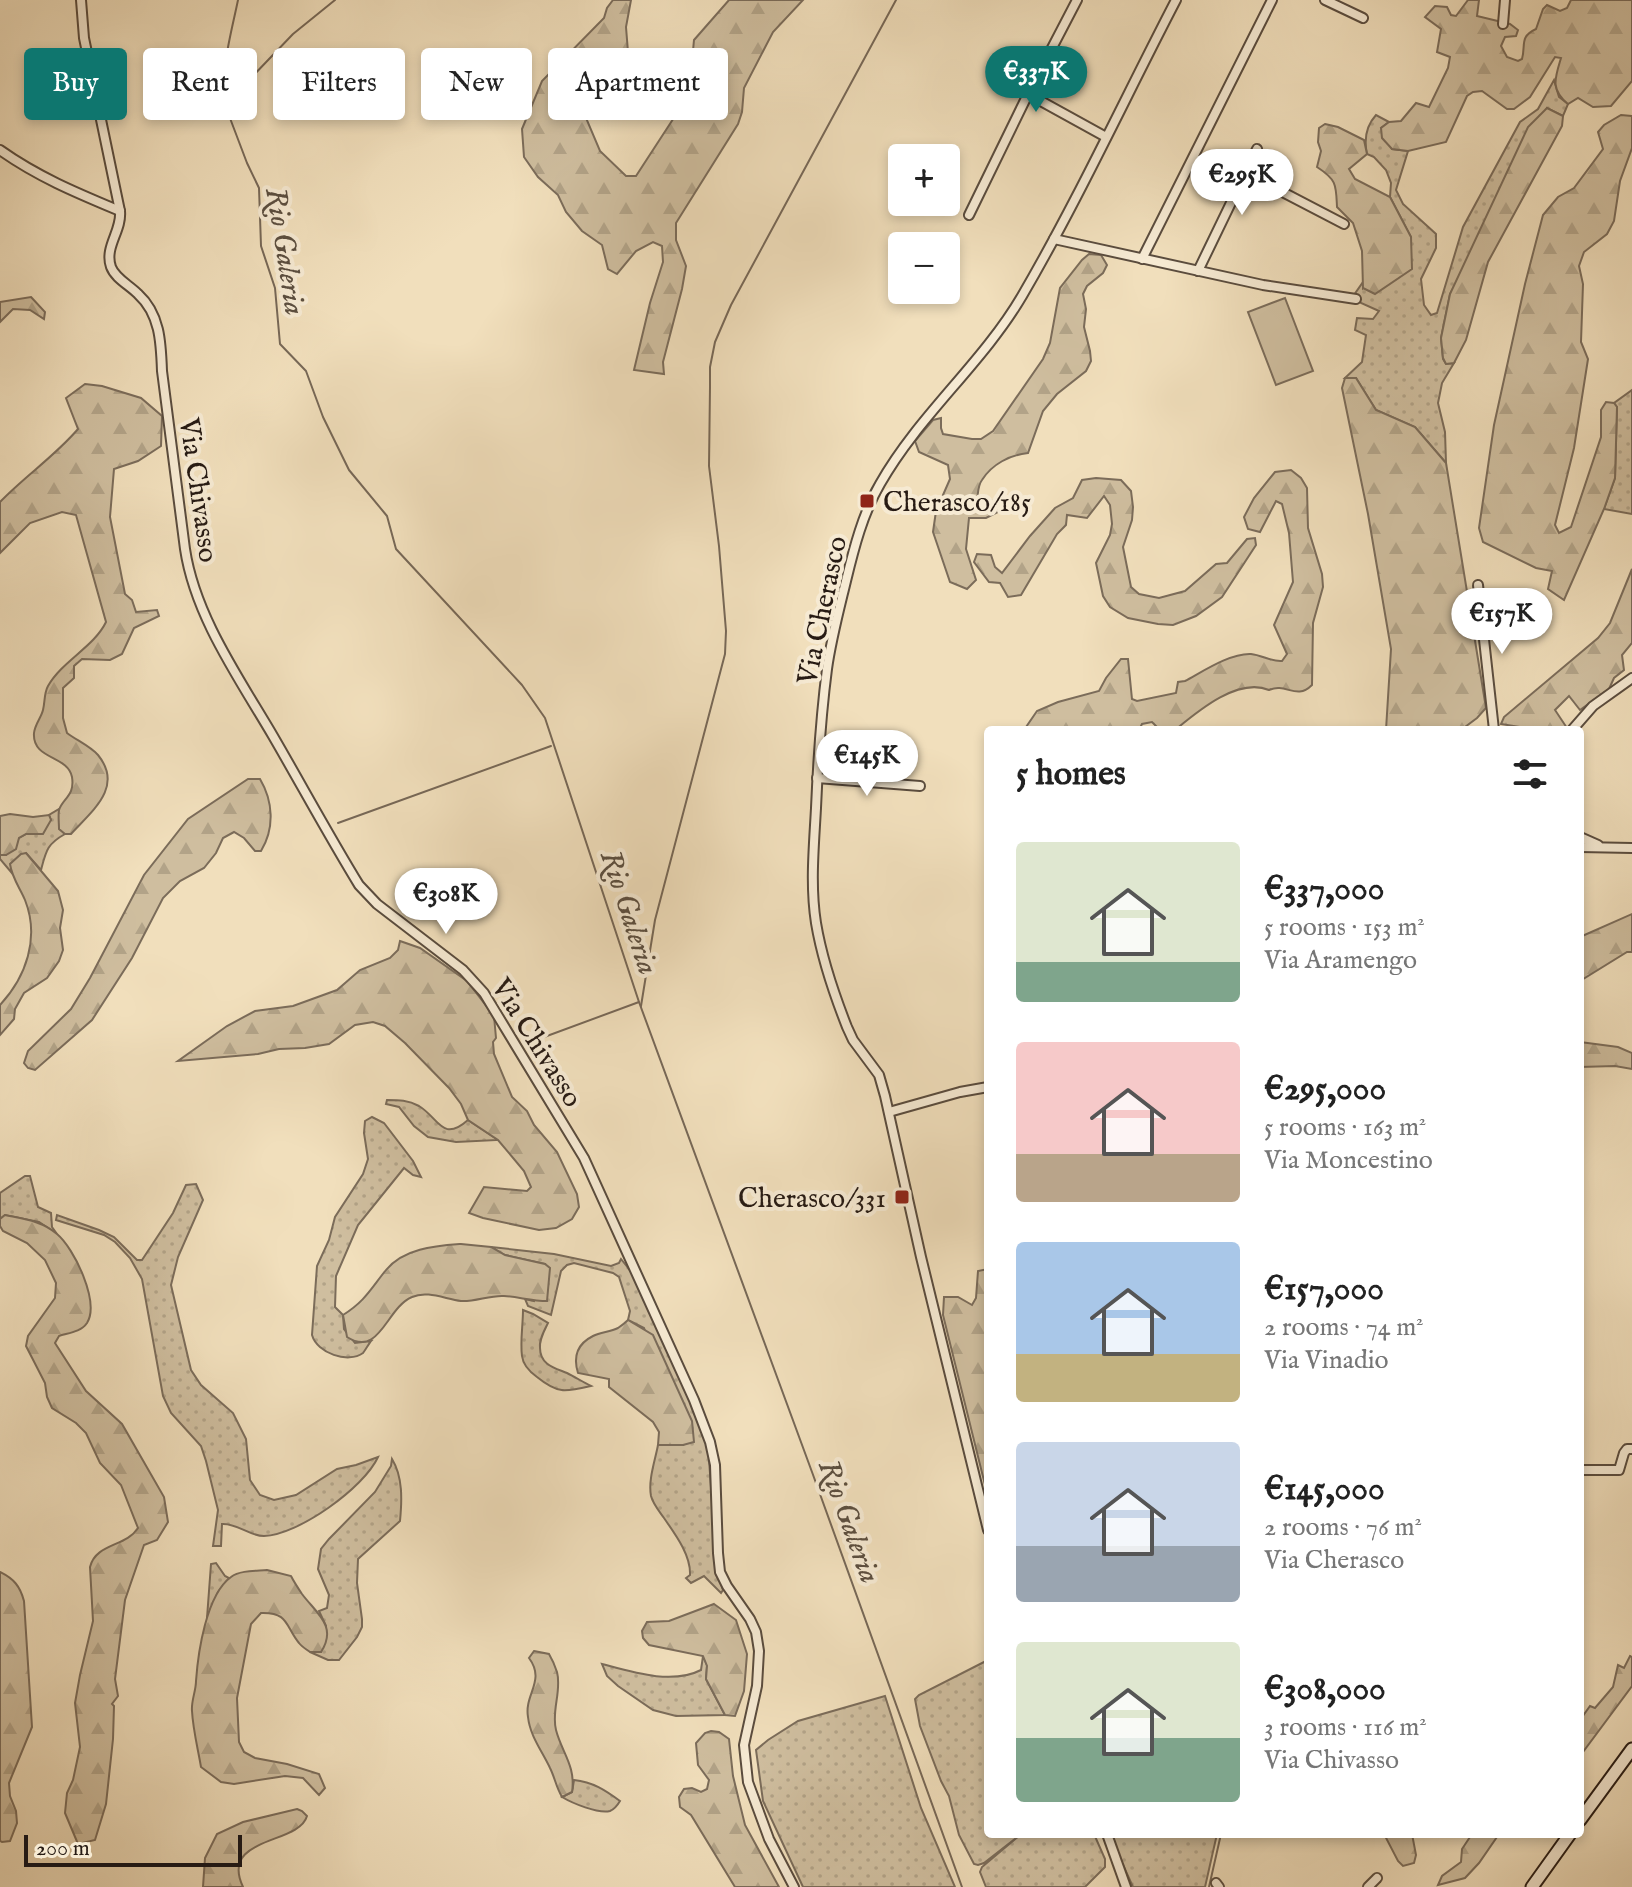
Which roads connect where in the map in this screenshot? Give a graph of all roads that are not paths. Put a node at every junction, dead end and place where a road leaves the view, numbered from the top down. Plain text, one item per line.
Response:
1 (81, 0) edge
2 (1077, 0) edge
3 (1176, 0) edge
4 (1272, 0) edge
5 (1325, 0) edge
6 (1505, 0) edge
7 (1363, 18) dead end
8 (1503, 24) dead end
9 (1028, 94) junction
10 (1106, 137) junction
11 (1257, 149) dead end
12 (0, 150) edge
13 (1246, 173) junction
14 (120, 211) junction
15 (969, 215) dead end
16 (1344, 224) dead end
17 (1054, 239) junction
18 (1142, 259) junction
19 (1198, 271) junction
20 (1356, 299) dead end
21 (1478, 585) dead end
22 (1632, 678) edge
23 (1494, 726) edge
24 (1576, 726) edge
25 (817, 778) junction
26 (920, 786) dead end
27 (1584, 839) edge
28 (1584, 847) edge
29 (1632, 848) edge
30 (1605, 849) junction
31 (984, 1088) edge
32 (889, 1112) junction
33 (1632, 1449) edge
34 (1584, 1470) edge
35 (984, 1513) edge
36 (1632, 1749) edge
37 (1584, 1815) edge
38 (1108, 1838) edge
39 (1567, 1838) edge
40 (1377, 1878) dead end
41 (794, 1887) edge
42 (1126, 1887) edge
43 (1368, 1887) edge
44 (1532, 1887) edge

1 - 14 street, Via Chivasso
2 - 9 street
3 - 10 street, Via Cherasco
4 - 18 street
5 - 7 street
6 - 8 street
9 - 10 street
9 - 15 street
10 - 17 street, Via Cherasco
11 - 13 street
12 - 14 street
13 - 16 street
13 - 19 street
14 - 41 street, Via Chivasso
17 - 18 street
17 - 25 street, Via Cherasco
18 - 19 street
19 - 20 street
21 - 23 street
22 - 24 street
25 - 26 street
25 - 32 street, Via Cherasco
27 - 30 street
28 - 30 street
29 - 30 street
31 - 32 street
32 - 35 street, Via Cherasco
33 - 34 street
36 - 37 main road
38 - 42 street
39 - 44 main road
40 - 43 street

